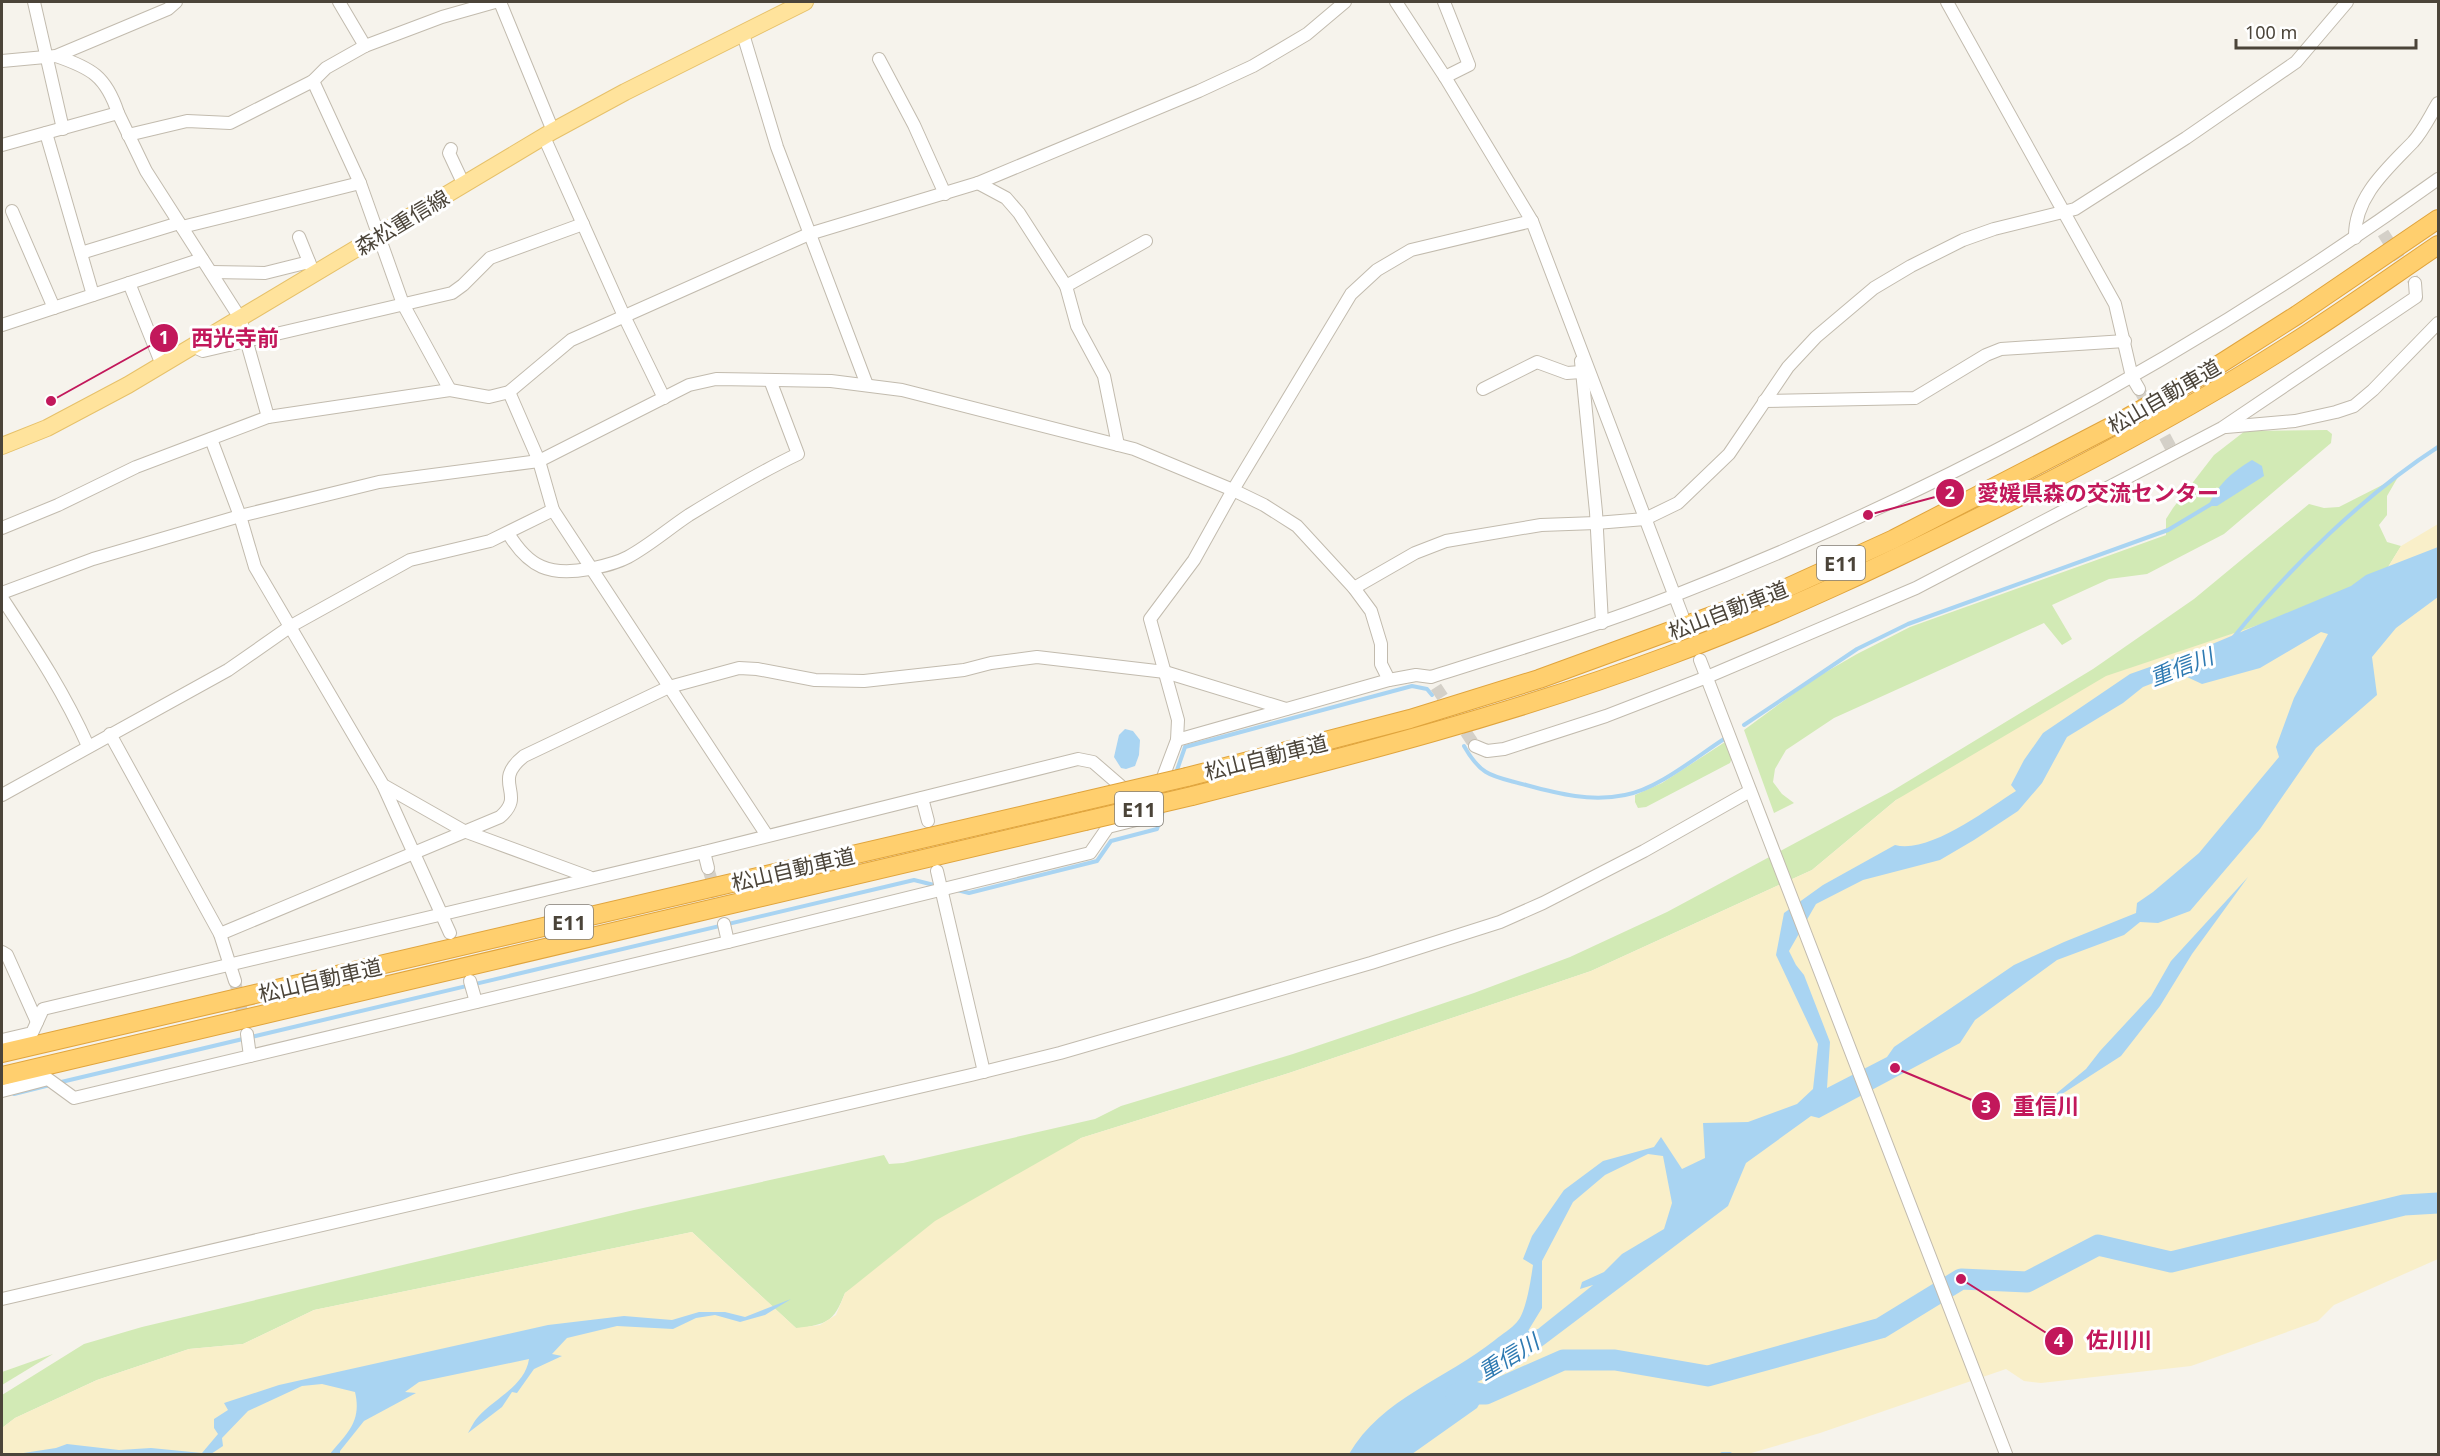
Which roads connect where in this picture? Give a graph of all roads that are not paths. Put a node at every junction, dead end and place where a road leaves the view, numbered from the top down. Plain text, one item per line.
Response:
1 (34, 2) edge
2 (176, 2) edge
3 (339, 2) edge
4 (495, 2) edge
5 (500, 2) edge
6 (805, 2) edge
7 (1345, 2) edge
8 (1396, 2) edge
9 (1444, 2) edge
10 (1947, 2) edge
11 (2347, 2) edge
12 (743, 34) junction
13 (365, 46) junction
14 (51, 57) junction
15 (879, 58) dead end
16 (2, 62) edge
17 (1445, 76) junction
18 (313, 81) junction
19 (2439, 103) edge
20 (118, 112) junction
21 (63, 129) junction
22 (46, 133) junction
23 (549, 134) junction
24 (128, 135) junction
25 (2, 146) edge
26 (451, 148) dead end
27 (2439, 179) edge
28 (360, 183) junction
29 (978, 183) junction
30 (464, 185) junction
31 (945, 194) junction
32 (12, 211) dead end
33 (2064, 211) junction
34 (2439, 219) edge
35 (1532, 220) junction
36 (583, 224) junction
37 (180, 225) junction
38 (809, 234) junction
39 (298, 237) dead end
40 (378, 237) junction
41 (2355, 238) junction
42 (1146, 241) dead end
43 (2439, 245) edge
44 (81, 253) junction
45 (202, 259) junction
46 (311, 268) junction
47 (211, 272) junction
48 (129, 283) junction
49 (2415, 283) dead end
50 (1066, 286) junction
51 (93, 295) junction
52 (403, 304) junction
53 (54, 308) junction
54 (624, 316) junction
55 (240, 318) junction
56 (2439, 323) edge
57 (2, 325) edge
58 (246, 340) junction
59 (2125, 341) junction
60 (192, 346) junction
61 (1580, 349) junction
62 (162, 364) junction
63 (1581, 372) junction
64 (2132, 377) junction
65 (770, 380) junction
66 (867, 386) junction
67 (1483, 389) dead end
68 (2139, 389) tunnel mouth
69 (450, 390) junction
70 (509, 392) junction
71 (664, 398) junction
72 (1764, 401) junction
73 (268, 417) junction
74 (2222, 428) junction
75 (211, 439) junction
76 (1118, 445) junction
77 (2, 446) edge
78 (539, 461) junction
79 (1233, 490) junction
80 (553, 510) junction
81 (240, 516) junction
82 (1645, 519) junction
83 (1596, 524) junction
84 (2, 528) edge
85 (508, 533) junction
86 (591, 568) junction
87 (1354, 588) junction
88 (2, 593) edge
89 (1674, 595) junction
90 (2, 598) edge
91 (1682, 615) dead end
92 (1602, 622) junction
93 (291, 626) junction
94 (1700, 660) dead end
95 (1165, 672) junction
96 (1707, 677) junction
97 (1389, 680) junction
98 (669, 687) junction
99 (1286, 709) junction
100 (110, 735) junction
101 (1177, 740) junction
102 (88, 746) junction
103 (1474, 746) dead end
104 (382, 785) junction
105 (1750, 791) junction
106 (2, 795) edge
107 (922, 798) junction
108 (1155, 799) junction
109 (927, 821) dead end
110 (464, 831) junction
111 (766, 834) junction
112 (704, 852) junction
113 (413, 853) junction
114 (708, 868) tunnel mouth
115 (937, 871) dead end
116 (590, 877) junction
117 (941, 891) junction
118 (441, 914) junction
119 (724, 924) tunnel mouth
120 (450, 933) dead end
121 (220, 934) junction
122 (728, 942) junction
123 (2, 952) edge
124 (230, 965) junction
125 (235, 981) tunnel mouth
126 (470, 981) dead end
127 (476, 1002) junction
128 (37, 1022) junction
129 (247, 1034) tunnel mouth
130 (2, 1040) edge
131 (2, 1053) edge
132 (250, 1056) junction
133 (984, 1072) junction
134 (2, 1076) edge
135 (2, 1091) edge
136 (2, 1299) edge
137 (2006, 1455) edge

1 - 14 street
2 - 14 street
3 - 13 street
4 - 13 street
5 - 23 street
6 - 12 main road, 森松重信線
7 - 29 street
8 - 17 street
9 - 17 street
10 - 33 street
11 - 33 street
12 - 23 main road, 森松重信線
12 - 38 street
13 - 18 street
14 - 16 street
14 - 20 street
14 - 21 street
15 - 31 street
17 - 35 street
18 - 24 street
18 - 28 street
19 - 41 street
20 - 21 street
20 - 24 street
21 - 22 street
22 - 25 street
22 - 44 street
23 - 30 main road, 森松重信線
23 - 36 street
24 - 37 street
26 - 30 street
27 - 41 street
28 - 37 street
28 - 40 street
29 - 31 street
29 - 50 street
30 - 40 main road, 森松重信線
31 - 38 street
32 - 53 street
33 - 59 street
33 - 72 street
34 - 131 highway, 松山自動車道 / E11, bridge
35 - 61 street
35 - 79 street
36 - 52 street
36 - 54 street
37 - 44 street
37 - 45 street
38 - 54 street
38 - 66 street
39 - 46 street
40 - 46 main road, 森松重信線
40 - 52 street
41 - 64 street
42 - 50 street
43 - 134 highway, 松山自動車道 / E11, bridge
44 - 51 street
45 - 47 street
45 - 48 street
46 - 47 street
46 - 55 main road, 森松重信線
47 - 55 street
48 - 51 street
48 - 62 street
49 - 74 street
50 - 76 street
51 - 53 street
52 - 58 street
52 - 69 street
53 - 57 street
54 - 70 street
54 - 71 street
55 - 58 street
55 - 60 main road, 森松重信線
56 - 74 street
58 - 60 street
58 - 73 street
59 - 64 street
59 - 72 street
60 - 62 main road, 森松重信線
61 - 63 street
61 - 82 street
62 - 77 main road, 森松重信線
63 - 67 street
63 - 83 street
64 - 68 street
64 - 89 street
65 - 66 street
65 - 71 street
65 - 86 street
66 - 76 street
69 - 70 street
69 - 73 street
70 - 78 street
71 - 78 street
72 - 82 street
73 - 75 street
74 - 96 street
75 - 81 street
75 - 84 street
76 - 79 street
78 - 80 street
78 - 81 street
79 - 87 street
79 - 95 street
80 - 85 street
80 - 86 street
81 - 88 street
81 - 93 street
82 - 83 street
82 - 89 street
83 - 87 street
83 - 92 street
85 - 86 street
85 - 93 street
86 - 98 street
87 - 97 street
89 - 91 street
89 - 92 street
90 - 102 street
92 - 97 street
93 - 100 street
93 - 104 street
94 - 96 street
95 - 98 street
95 - 99 street
95 - 101 street
96 - 103 street
96 - 105 street
97 - 99 street
98 - 110 street
98 - 111 street
99 - 101 street
100 - 102 street
100 - 121 street
101 - 108 street
102 - 106 street
104 - 110 street
104 - 113 street
105 - 133 street
105 - 137 street
107 - 108 street
107 - 109 street
107 - 111 street
108 - 117 street
110 - 113 street
110 - 116 street
111 - 112 street
112 - 114 street
112 - 116 street
113 - 118 street
113 - 121 street
115 - 117 street
116 - 118 street
117 - 122 street
117 - 133 street
118 - 120 street
118 - 124 street
119 - 122 street
121 - 124 street
122 - 127 street
123 - 128 street
124 - 125 street
124 - 128 street
126 - 127 street
127 - 132 street
128 - 130 street
129 - 132 street
132 - 135 street
133 - 136 street

